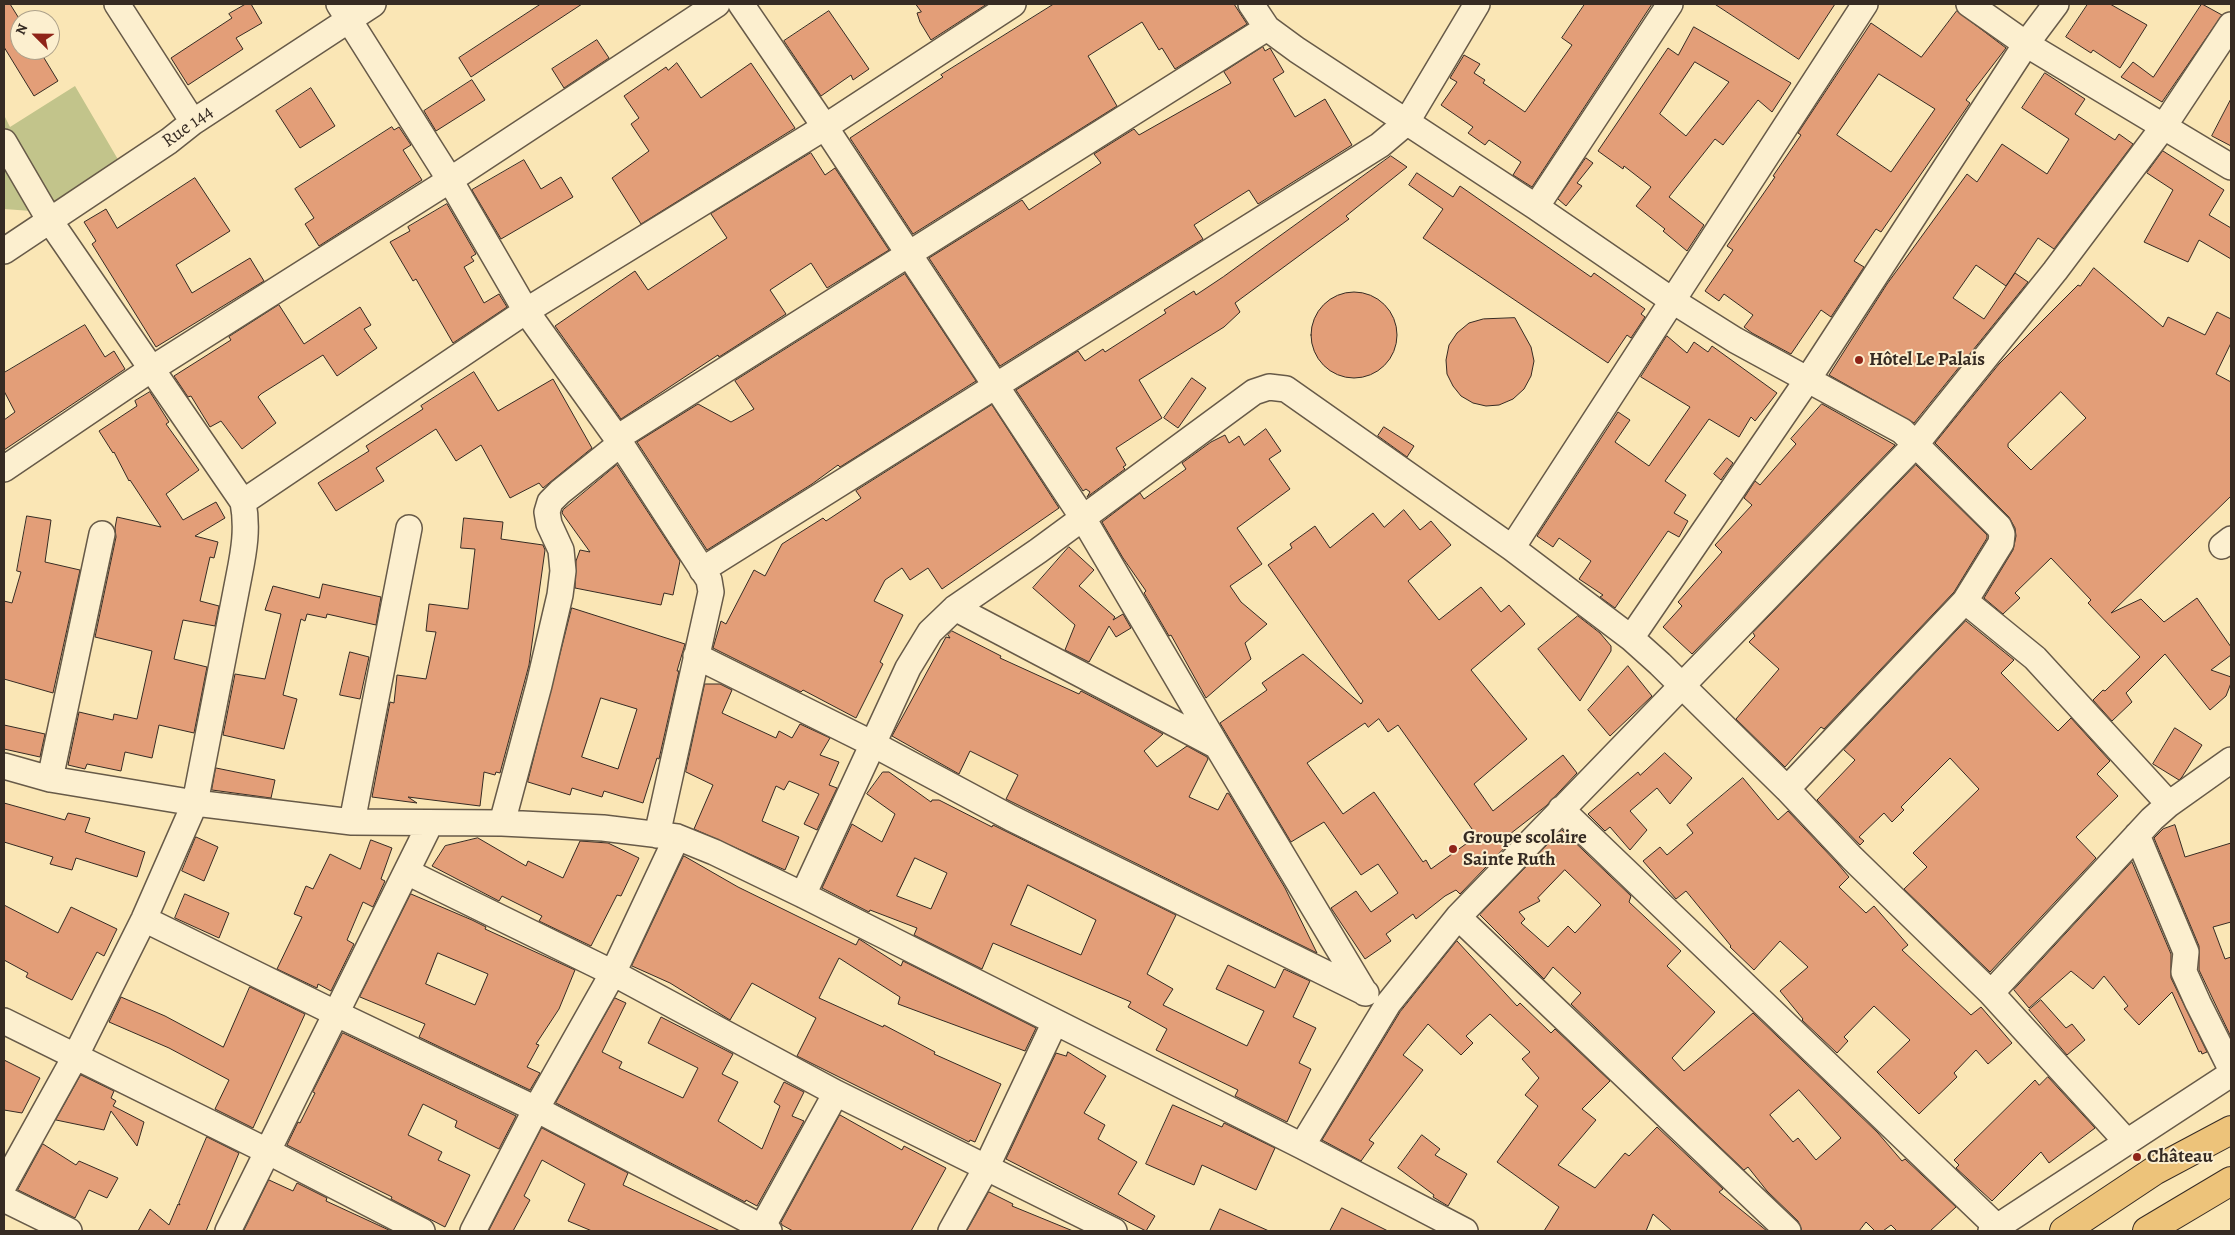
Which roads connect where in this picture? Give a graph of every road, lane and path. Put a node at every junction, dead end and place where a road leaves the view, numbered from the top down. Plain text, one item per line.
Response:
1 (117, 4) edge
2 (374, 4) edge
3 (717, 4) edge
4 (741, 4) edge
5 (1013, 4) edge
6 (1251, 4) edge
7 (1670, 4) edge
8 (1865, 4) edge
9 (1969, 4) edge
10 (2056, 4) edge
11 (1468, 8) edge
12 (344, 12) edge
13 (2231, 24) edge
14 (1268, 28) junction
15 (2026, 44) junction
16 (193, 122) junction
17 (1406, 123) junction
18 (2164, 126) junction
19 (825, 127) junction
20 (4, 142) edge
21 (2231, 167) edge
22 (450, 180) junction
23 (1536, 207) junction
24 (50, 221) junction
25 (4, 251) edge
26 (908, 255) junction
27 (1672, 301) junction
28 (526, 311) junction
29 (153, 368) junction
30 (1808, 379) junction
31 (996, 388) junction
32 (619, 441) junction
33 (1916, 444) junction
34 (4, 469) edge
35 (243, 502) junction
36 (1083, 518) junction
37 (409, 528) dead end
38 (102, 534) dead end
39 (1512, 548) junction
40 (702, 570) junction
41 (1965, 601) junction
42 (955, 608) junction
43 (1631, 638) junction
44 (696, 656) junction
45 (1682, 687) junction
46 (873, 744) junction
47 (1217, 746) junction
48 (2231, 760) edge
49 (4, 766) edge
50 (50, 779) junction
51 (1787, 790) junction
52 (195, 802) junction
53 (2169, 804) junction
54 (1561, 809) junction
55 (352, 822) junction
56 (502, 823) junction
57 (430, 824) junction
58 (2137, 835) junction
59 (667, 836) junction
60 (407, 872) junction
61 (803, 895) junction
62 (1458, 917) junction
63 (144, 919) junction
64 (613, 973) junction
65 (1365, 992) junction
66 (1991, 993) junction
67 (1388, 1004) junction
68 (335, 1014) junction
69 (4, 1021) edge
70 (1055, 1022) junction
71 (75, 1057) junction
72 (2231, 1069) edge
73 (2231, 1074) edge
74 (836, 1093) junction
75 (536, 1109) junction
76 (2231, 1130) edge
77 (2127, 1142) junction
78 (1302, 1146) junction
79 (267, 1151) junction
80 (986, 1168) junction
81 (2231, 1181) edge
82 (4, 1185) edge
83 (4, 1199) edge
84 (1994, 1229) edge
85 (763, 1230) edge
86 (69, 1231) edge
87 (228, 1231) edge
88 (422, 1231) edge
89 (472, 1231) edge
90 (951, 1231) edge
91 (1114, 1231) edge
92 (1465, 1231) edge
93 (1788, 1231) edge
94 (2064, 1231) edge
95 (2147, 1231) edge

1 - 16 street
2 - 12 street, Rue 144
3 - 22 street
4 - 19 street
5 - 19 street
6 - 14 street
7 - 23 street
8 - 27 street
9 - 15 street
10 - 15 street
11 - 17 street
12 - 16 street, Rue 144
12 - 22 street
13 - 18 street
14 - 17 street
14 - 26 street
15 - 18 street
15 - 30 street
16 - 24 street, Rue 144
17 - 23 street
17 - 31 street
18 - 21 street
18 - 33 street
19 - 26 street
19 - 28 street
20 - 24 street
22 - 28 street
22 - 29 street
23 - 27 street
24 - 25 street, Rue 144
24 - 29 street
26 - 31 street
26 - 32 street
27 - 30 street
27 - 39 street
28 - 32 street
28 - 35 street
29 - 34 street
29 - 35 street
30 - 33 street
30 - 43 street
31 - 36 street
31 - 40 street
32 - 40 street
32 - 56 street
33 - 41 street
33 - 45 street
35 - 52 street
36 - 39 street
36 - 42 street
36 - 47 street
37 - 55 street
38 - 50 street
39 - 43 street
40 - 44 street
41 - 51 street
41 - 53 street
42 - 46 street
42 - 47 street
43 - 45 street
44 - 46 street
44 - 59 street
45 - 51 street
45 - 54 street
46 - 61 street
46 - 65 street
47 - 65 street
48 - 53 street
49 - 50 street
50 - 52 street
51 - 66 street
52 - 55 street
52 - 63 street
53 - 58 street
54 - 62 street
54 - 84 street
55 - 57 street
56 - 57 street
56 - 59 street
57 - 60 street
58 - 66 street
58 - 72 street
59 - 61 street
59 - 64 street
60 - 64 street
60 - 68 street
61 - 70 street
62 - 67 street
62 - 93 street
63 - 68 street
63 - 71 street
64 - 74 street
64 - 75 street
65 - 67 street
66 - 77 street
67 - 78 street
68 - 75 street
68 - 79 street
69 - 71 street
70 - 78 street
70 - 80 street
71 - 79 street
71 - 82 street
73 - 77 street
74 - 80 street
74 - 85 street
75 - 85 street
75 - 89 street
76 - 94 main road
77 - 84 street
78 - 92 street
79 - 87 street
79 - 88 street
80 - 90 street
80 - 91 street
81 - 95 main road
83 - 86 street

